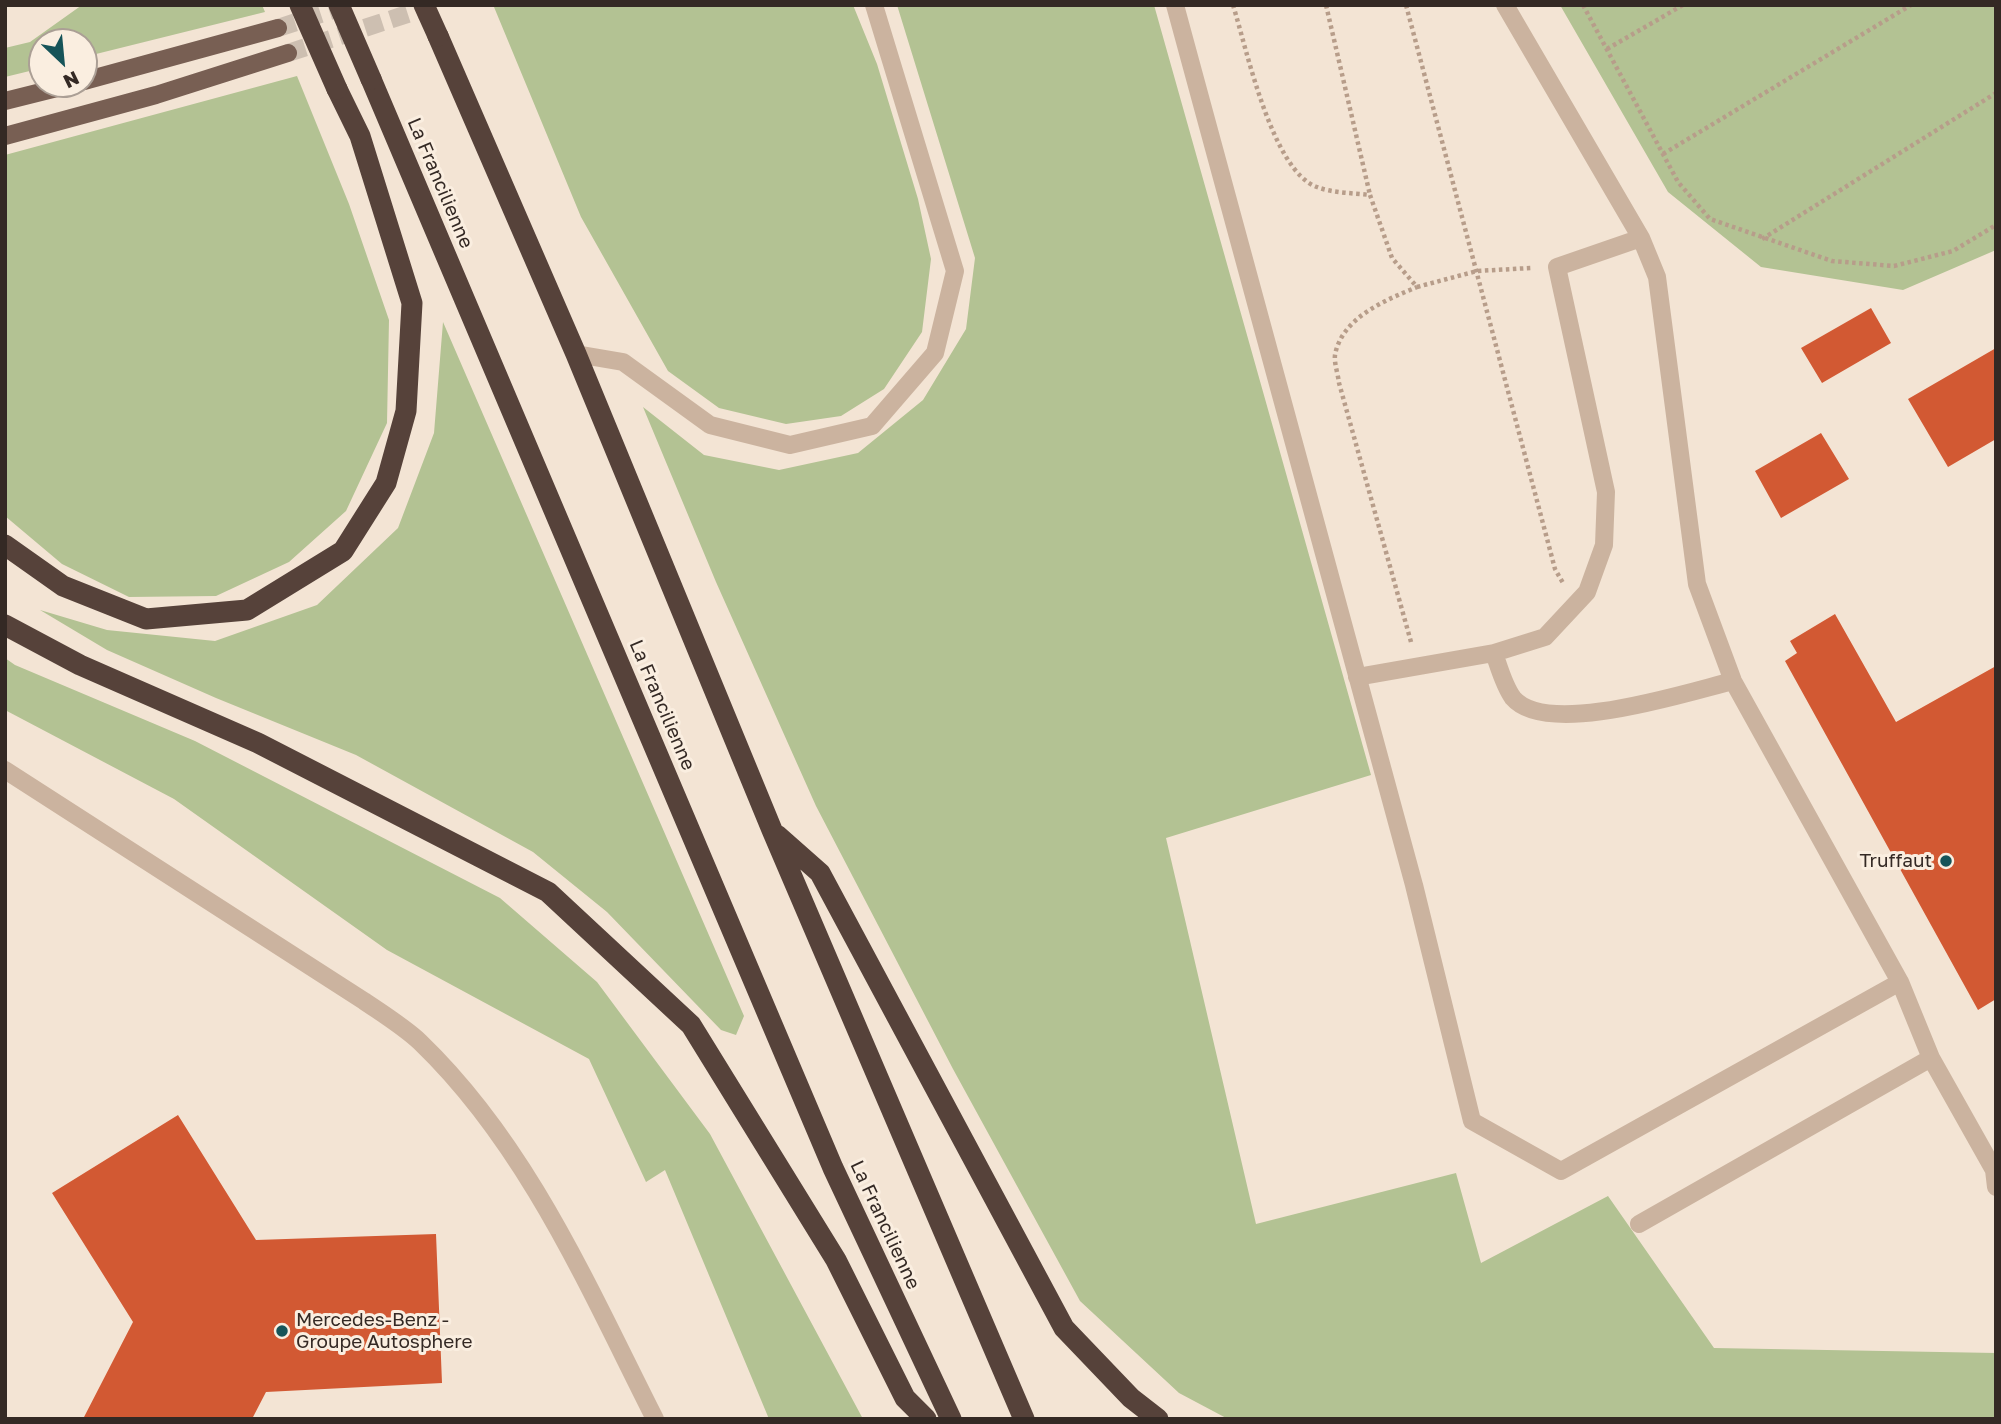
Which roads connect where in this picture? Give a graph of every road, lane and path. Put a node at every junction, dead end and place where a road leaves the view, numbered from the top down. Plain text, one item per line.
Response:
1 (300, 5) edge
2 (339, 5) edge
3 (424, 5) edge
4 (874, 5) edge
5 (1175, 5) edge
6 (1233, 5) edge
7 (1326, 5) edge
8 (1406, 5) edge
9 (1504, 5) edge
10 (1583, 5) edge
11 (1683, 5) edge
12 (1910, 5) edge
13 (278, 28) tunnel mouth
14 (1607, 49) junction
15 (288, 53) tunnel mouth
16 (98, 77) edge
17 (1996, 93) edge
18 (28, 95) edge
19 (5, 101) edge
20 (5, 136) edge
21 (1663, 154) junction
22 (1370, 195) junction
23 (1996, 225) edge
24 (1641, 238) junction
25 (1762, 239) junction
26 (1557, 267) junction
27 (1476, 271) junction
28 (1417, 287) junction
29 (576, 355) junction
30 (5, 545) edge
31 (1575, 605) junction
32 (5, 625) edge
33 (1494, 653) junction
34 (1417, 666) junction
35 (1357, 677) junction
36 (1733, 681) junction
37 (5, 770) edge
38 (772, 830) junction
39 (1900, 982) junction
40 (1931, 1058) junction
41 (1996, 1187) edge
42 (1639, 1224) dead end
43 (654, 1419) edge
44 (926, 1419) edge
45 (951, 1419) edge
46 (1024, 1419) edge
47 (1158, 1419) edge

1 - 30 highway, bridge
2 - 45 highway, La Francilienne, bridge
3 - 29 highway, bridge
4 - 29 street
5 - 35 street
6 - 22 path
7 - 22 path
8 - 27 path
9 - 24 street
10 - 14 path
11 - 14 path
12 - 21 path
13 - 16 main road
14 - 21 path
15 - 20 main road
17 - 25 path
18 - 19 main road
21 - 25 path
22 - 28 path
23 - 25 path
24 - 26 street
24 - 36 street
26 - 27 path
26 - 31 street
27 - 28 path
27 - 31 path
28 - 34 path
29 - 38 highway
31 - 33 street
32 - 44 highway
33 - 34 street
33 - 36 street
34 - 35 street
35 - 39 street
36 - 39 street
37 - 43 street
38 - 46 highway
38 - 47 highway
39 - 40 street
40 - 41 street
40 - 42 street

